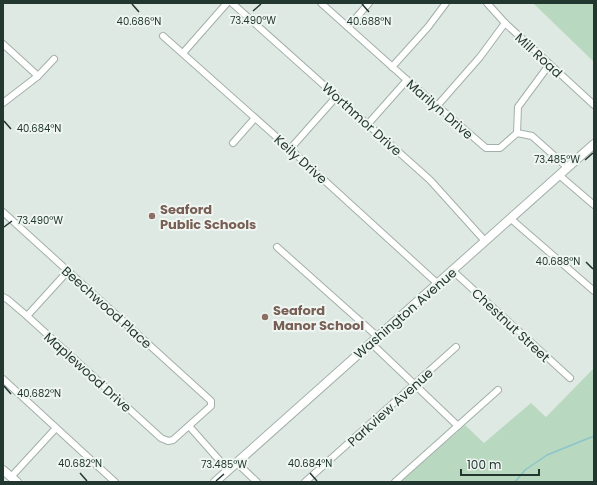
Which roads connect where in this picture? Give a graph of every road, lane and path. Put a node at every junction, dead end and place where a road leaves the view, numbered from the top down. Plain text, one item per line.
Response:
1 (227, 3) edge
2 (232, 3) edge
3 (322, 3) edge
4 (369, 3) edge
5 (446, 3) edge
6 (487, 3) edge
7 (505, 23) junction
8 (348, 27) junction
9 (163, 36) dead end
10 (3, 44) edge
11 (183, 53) junction
12 (54, 59) dead end
13 (549, 64) junction
14 (392, 67) junction
15 (38, 76) junction
16 (407, 80) junction
17 (337, 96) junction
18 (3, 103) edge
19 (594, 105) edge
20 (437, 106) junction
21 (255, 118) junction
22 (368, 124) junction
23 (517, 133) junction
24 (233, 143) dead end
25 (594, 144) edge
26 (290, 149) junction
27 (568, 168) junction
28 (559, 175) junction
29 (594, 205) edge
30 (3, 212) edge
31 (511, 219) junction
32 (485, 241) junction
33 (277, 247) dead end
34 (68, 271) junction
35 (453, 271) junction
36 (438, 284) junction
37 (594, 292) edge
38 (3, 297) edge
39 (27, 316) junction
40 (378, 337) junction
41 (371, 343) junction
42 (456, 347) dead end
43 (570, 378) dead end
44 (3, 379) edge
45 (414, 384) junction
46 (498, 390) dead end
47 (189, 426) junction
48 (458, 426) junction
49 (56, 428) junction
50 (237, 463) junction
51 (3, 470) edge
52 (228, 470) junction
53 (14, 480) edge
54 (115, 482) edge
55 (215, 482) edge
56 (257, 482) edge
57 (305, 482) edge
58 (395, 482) edge

1 - 11 street
2 - 17 street, Worthmor Drive
3 - 8 street, Marilyn Drive
4 - 8 street
5 - 14 street
6 - 7 street, Mill Road
7 - 13 street, Mill Road
7 - 20 street
8 - 14 street, Marilyn Drive
9 - 11 street, Keily Drive
10 - 15 street
11 - 21 street, Keily Drive
12 - 15 street
13 - 19 street, Mill Road
13 - 23 street
14 - 16 street, Marilyn Drive
15 - 18 street
16 - 20 street, Marilyn Drive
16 - 22 street
17 - 22 street, Worthmor Drive
17 - 26 street
20 - 23 street, Marilyn Drive
21 - 24 street
21 - 26 street, Keily Drive
22 - 32 street, Worthmor Drive
23 - 27 street
25 - 27 street, Washington Avenue
26 - 36 street, Keily Drive
27 - 28 street, Washington Avenue
28 - 29 street
28 - 31 street, Washington Avenue
30 - 34 street, Beechwood Place
31 - 32 street, Washington Avenue
31 - 37 street
32 - 35 street, Washington Avenue
33 - 40 street
34 - 39 street
34 - 47 street, Beechwood Place
35 - 36 street, Washington Avenue
35 - 43 street, Chestnut Street
36 - 40 street, Washington Avenue
38 - 39 street, Maplewood Drive
39 - 47 street, Maplewood Drive
40 - 41 street, Washington Avenue
41 - 45 street
41 - 50 street, Washington Avenue
42 - 45 street, Parkview Avenue
44 - 49 street
45 - 48 street
45 - 57 street, Parkview Avenue
46 - 48 street
47 - 52 street
48 - 58 street
49 - 53 street
49 - 54 street
50 - 52 street, Washington Avenue
50 - 56 street
51 - 53 street
52 - 55 street, Washington Avenue

